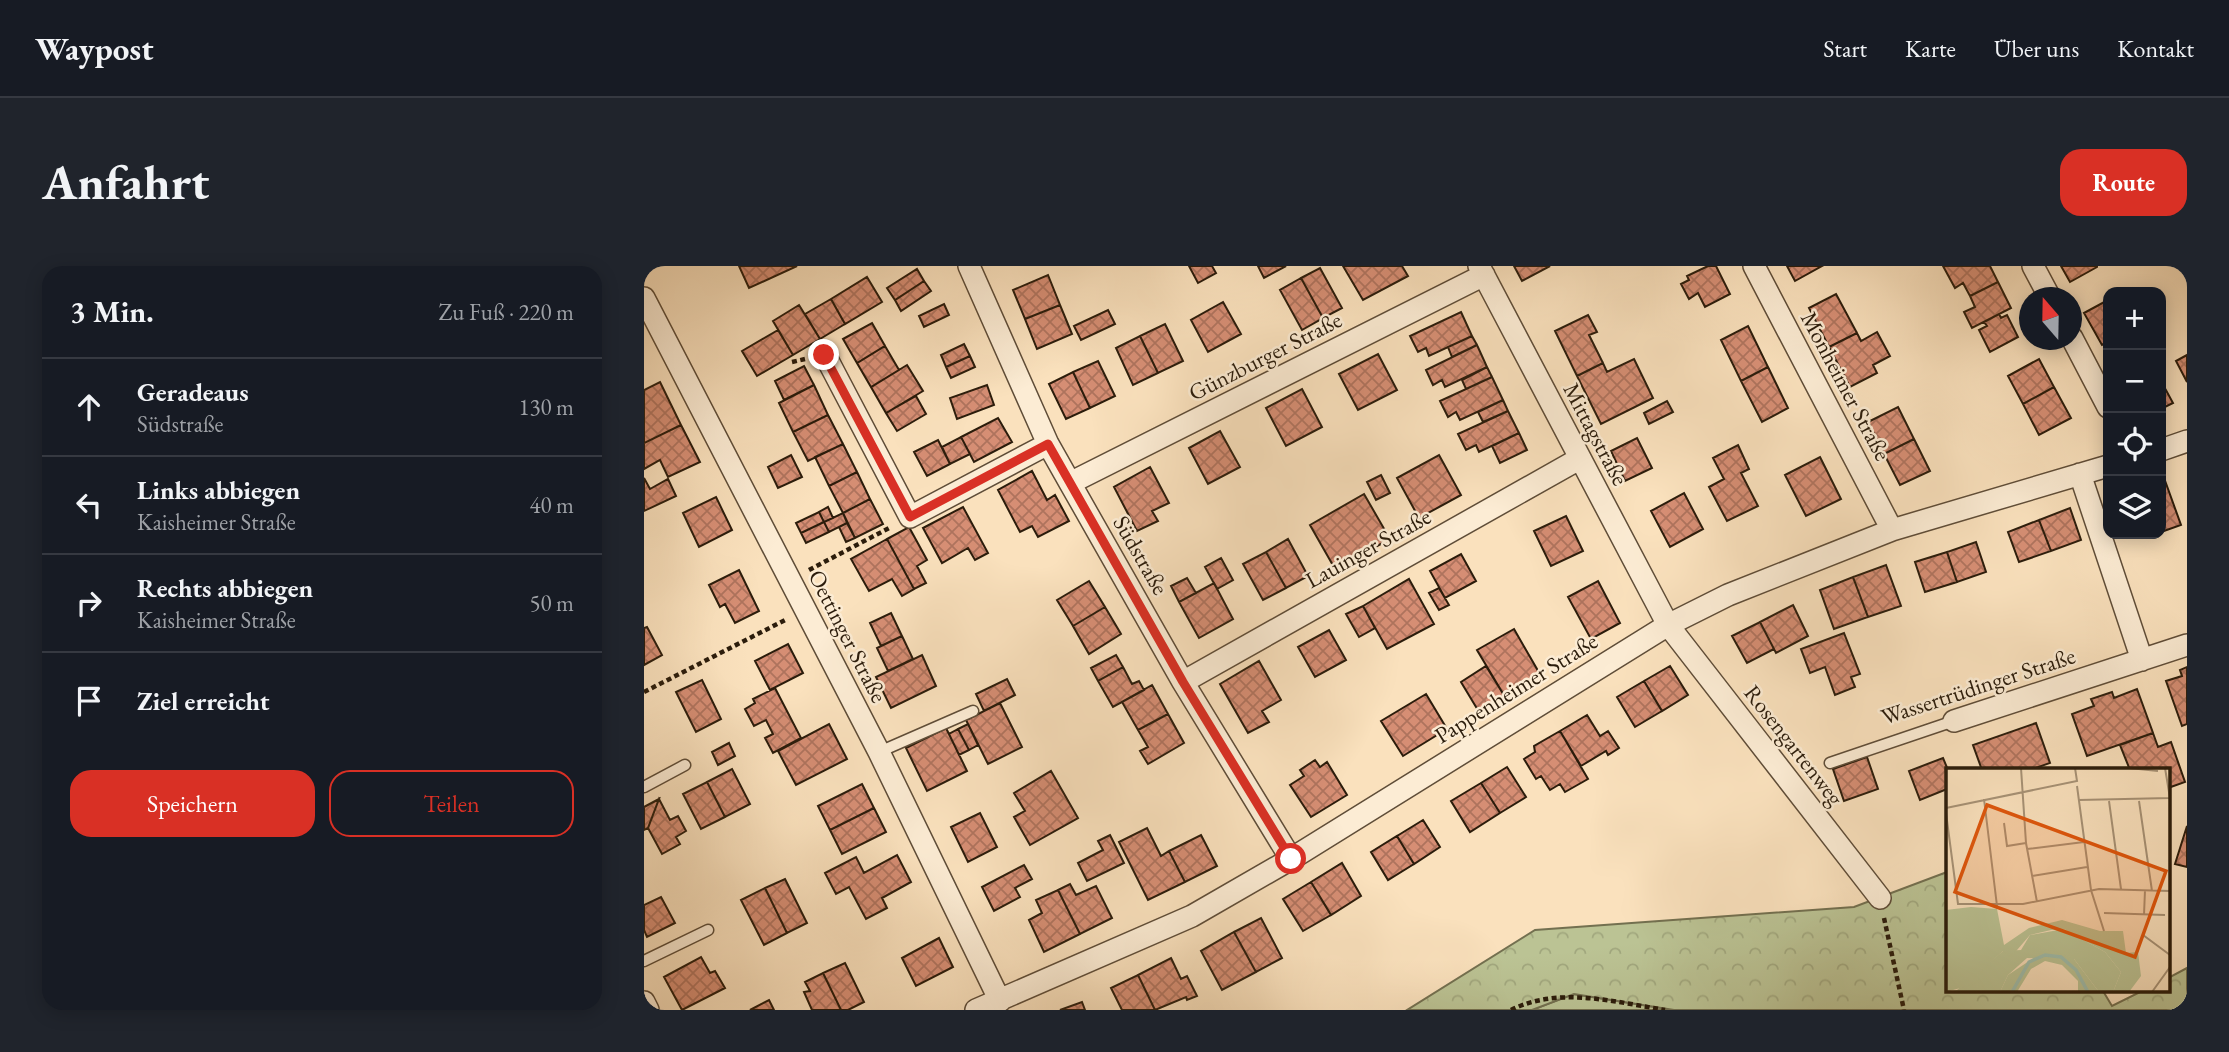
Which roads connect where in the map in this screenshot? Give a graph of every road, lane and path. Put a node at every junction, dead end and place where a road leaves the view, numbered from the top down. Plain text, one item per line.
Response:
1 (969, 266) edge
2 (1754, 266) edge
3 (2033, 266) edge
4 (1482, 270) edge
5 (2044, 287) edge
6 (644, 298) edge
7 (2077, 350) edge
8 (824, 355) dead end
9 (2103, 398) edge
10 (2187, 441) edge
11 (1048, 444) junction
12 (2166, 448) edge
13 (1579, 459) junction
14 (2103, 467) edge
15 (2080, 474) junction
16 (1070, 483) junction
17 (910, 517) junction
18 (1892, 530) junction
19 (790, 581) junction
20 (806, 610) junction
21 (1668, 625) junction
22 (2187, 645) edge
23 (2142, 660) junction
24 (1183, 682) junction
25 (644, 692) edge
26 (974, 710) dead end
27 (1954, 721) joint
28 (879, 752) junction
29 (1830, 763) dead end
30 (685, 765) dead end
31 (644, 787) edge
32 (1291, 859) junction
33 (1880, 898) joint
34 (708, 930) dead end
35 (644, 961) edge
36 (1000, 1001) junction
37 (644, 1002) edge
38 (648, 1010) edge
39 (976, 1010) edge
40 (1511, 1010) edge
41 (1665, 1010) edge
42 (1904, 1010) edge

1 - 11 street, Südstraße
2 - 18 street, Monheimer Straße
3 - 5 street
4 - 13 street, Mittagstraße
4 - 16 street, Günzburger Straße
6 - 19 street, Oettinger Straße
7 - 9 street
8 - 17 street
10 - 12 street
11 - 16 street, Südstraße
11 - 17 street
13 - 21 street, Mittagstraße
13 - 24 street, Lauinger Straße
14 - 15 street, Pappenheimer Straße
15 - 18 street, Pappenheimer Straße
15 - 23 street
16 - 24 street, Südstraße
17 - 19 path
18 - 21 street, Pappenheimer Straße
19 - 20 street, Oettinger Straße
20 - 25 path
20 - 28 street, Oettinger Straße
21 - 32 street, Pappenheimer Straße
21 - 33 street, Rosengartenweg
22 - 23 street, Wassertrüdinger Straße
23 - 27 street, Wassertrüdinger Straße
24 - 32 street, Südstraße
26 - 28 lane
27 - 29 lane, Wassertrüdinger Straße
28 - 36 street, Oettinger Straße
30 - 31 lane
32 - 36 street, Pappenheimer Straße
33 - 42 path
34 - 35 lane
36 - 39 street, Pappenheimer Straße
37 - 38 street
40 - 41 path

